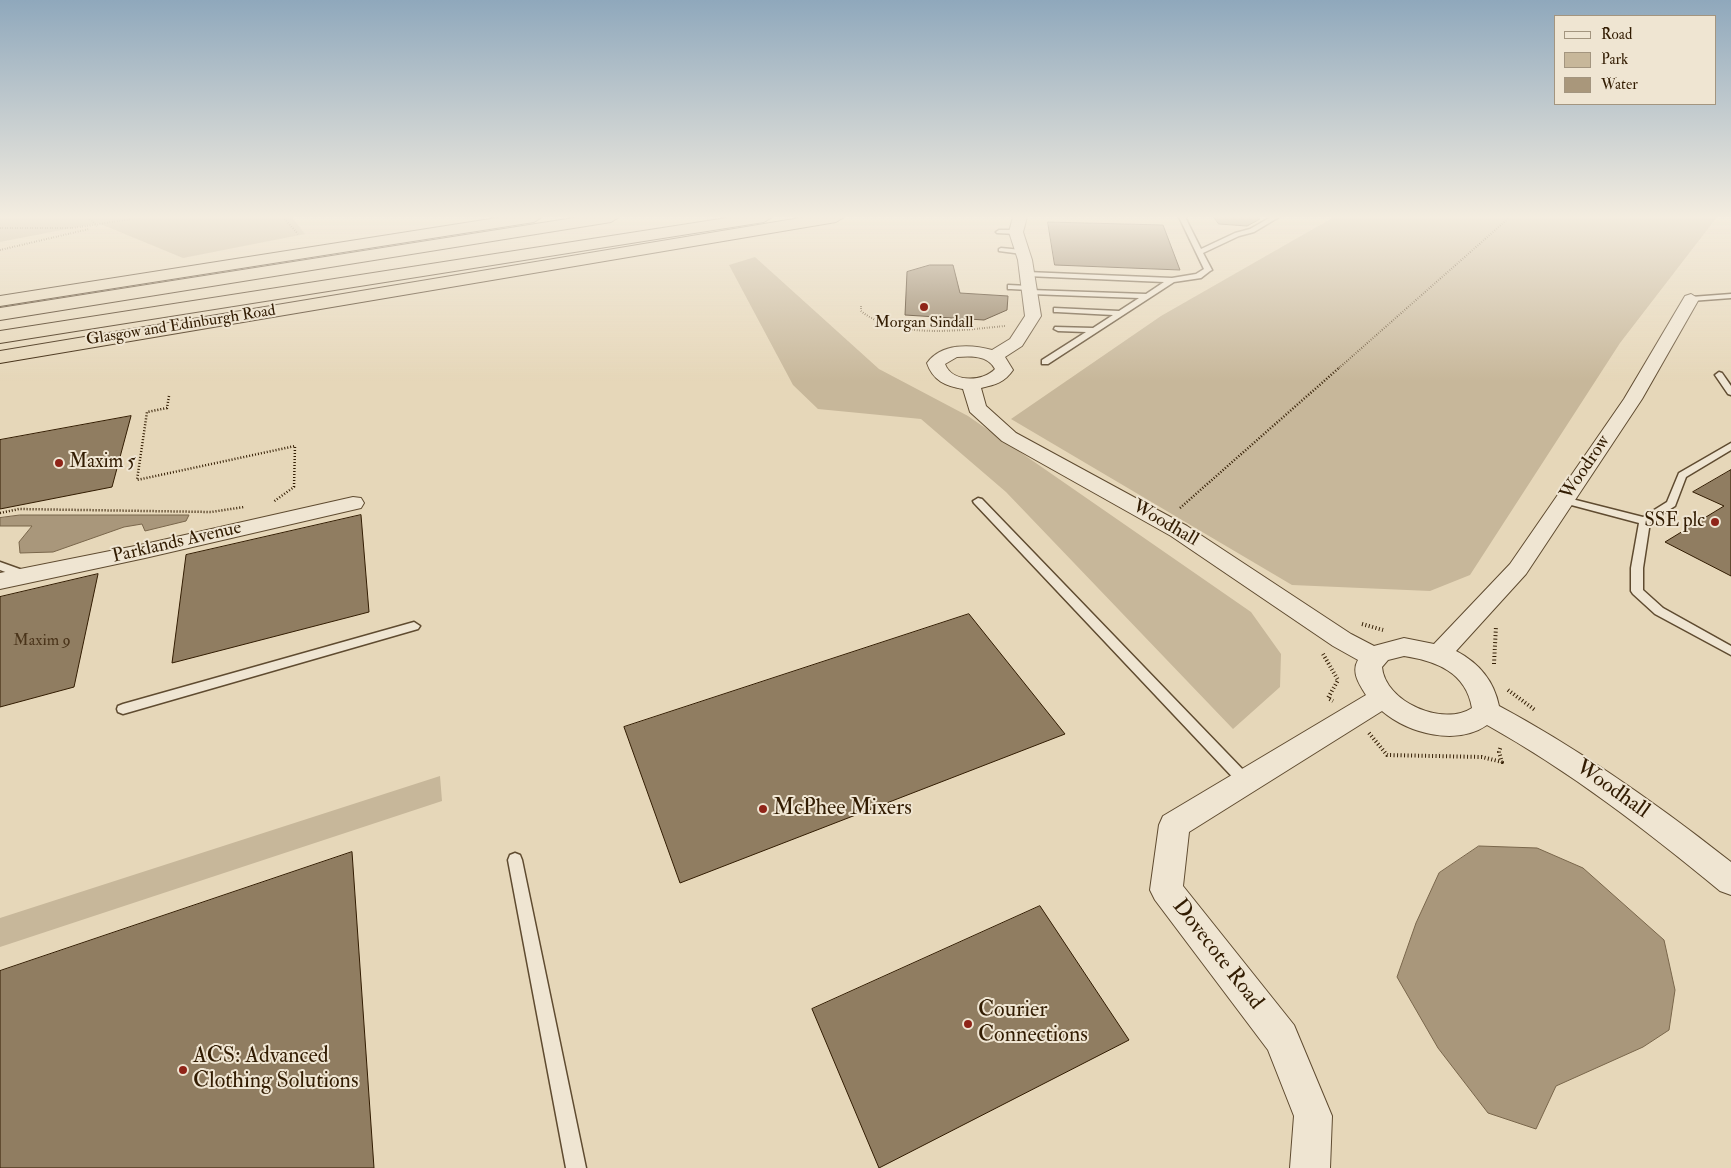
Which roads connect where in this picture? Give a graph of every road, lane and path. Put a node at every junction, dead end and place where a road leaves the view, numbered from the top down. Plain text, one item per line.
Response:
1 (187, 272) edge
2 (268, 272) edge
3 (314, 272) edge
4 (385, 272) edge
5 (411, 272) edge
6 (511, 272) edge
7 (1026, 272) edge
8 (1205, 272) edge
9 (1448, 272) edge
10 (1172, 280) junction
11 (1029, 285) junction
12 (1011, 287) dead end
13 (1149, 296) junction
14 (1731, 296) edge
15 (1691, 299) joint
16 (0, 301) edge
17 (861, 306) dead end
18 (1057, 310) dead end
19 (1122, 313) junction
20 (0, 314) edge
21 (0, 321) edge
22 (1028, 324) junction
23 (1058, 329) dead end
24 (1094, 330) junction
25 (0, 335) edge
26 (0, 357) edge
27 (994, 357) junction
28 (1045, 362) dead end
29 (1718, 375) dead end
30 (971, 384) junction
31 (1731, 392) edge
32 (169, 396) dead end
33 (1731, 446) edge
34 (1564, 500) junction
35 (978, 501) dead end
36 (270, 503) dead end
37 (353, 503) dead end
38 (251, 506) dead end
39 (0, 513) edge
40 (1645, 521) junction
41 (1164, 522) junction
42 (0, 566) edge
43 (25, 576) junction
44 (0, 581) edge
45 (1500, 618) dead end
46 (414, 626) dead end
47 (1731, 650) edge
48 (1439, 654) junction
49 (1374, 657) junction
50 (1493, 672) dead end
51 (1506, 689) dead end
52 (1382, 698) junction
53 (123, 709) dead end
54 (1536, 711) dead end
55 (1486, 712) junction
56 (1245, 781) junction
57 (516, 860) dead end
58 (1731, 880) edge
59 (576, 1168) edge
60 (1310, 1168) edge

1 - 16 highway
2 - 20 highway
3 - 21 highway
4 - 25 highway
5 - 25 highway
6 - 26 highway, Glasgow and Edinburgh Road
7 - 11 street
8 - 10 lane
9 - 41 path
10 - 11 lane
10 - 13 lane
11 - 12 lane
11 - 13 lane
11 - 22 street
13 - 19 lane
14 - 15 lane, Woodrow
15 - 34 street, Woodrow
17 - 22 path
18 - 19 lane
19 - 24 lane
22 - 27 street
23 - 24 lane
24 - 28 lane
27 - 30 street
27 - 30 street
29 - 31 lane
30 - 41 street, Woodhall
32 - 36 path
33 - 40 lane
34 - 40 lane
34 - 48 street, Woodrow
35 - 56 lane
37 - 43 street, Parklands Avenue
38 - 39 path
40 - 47 lane
41 - 49 street, Woodhall
42 - 43 lane
43 - 44 street, Parklands Avenue
45 - 50 path
46 - 53 lane
48 - 49 street
48 - 55 street
49 - 52 street
51 - 54 path
52 - 55 street
52 - 56 street, Dovecote Road
55 - 58 street, Woodhall
56 - 60 street, Dovecote Road
57 - 59 lane

